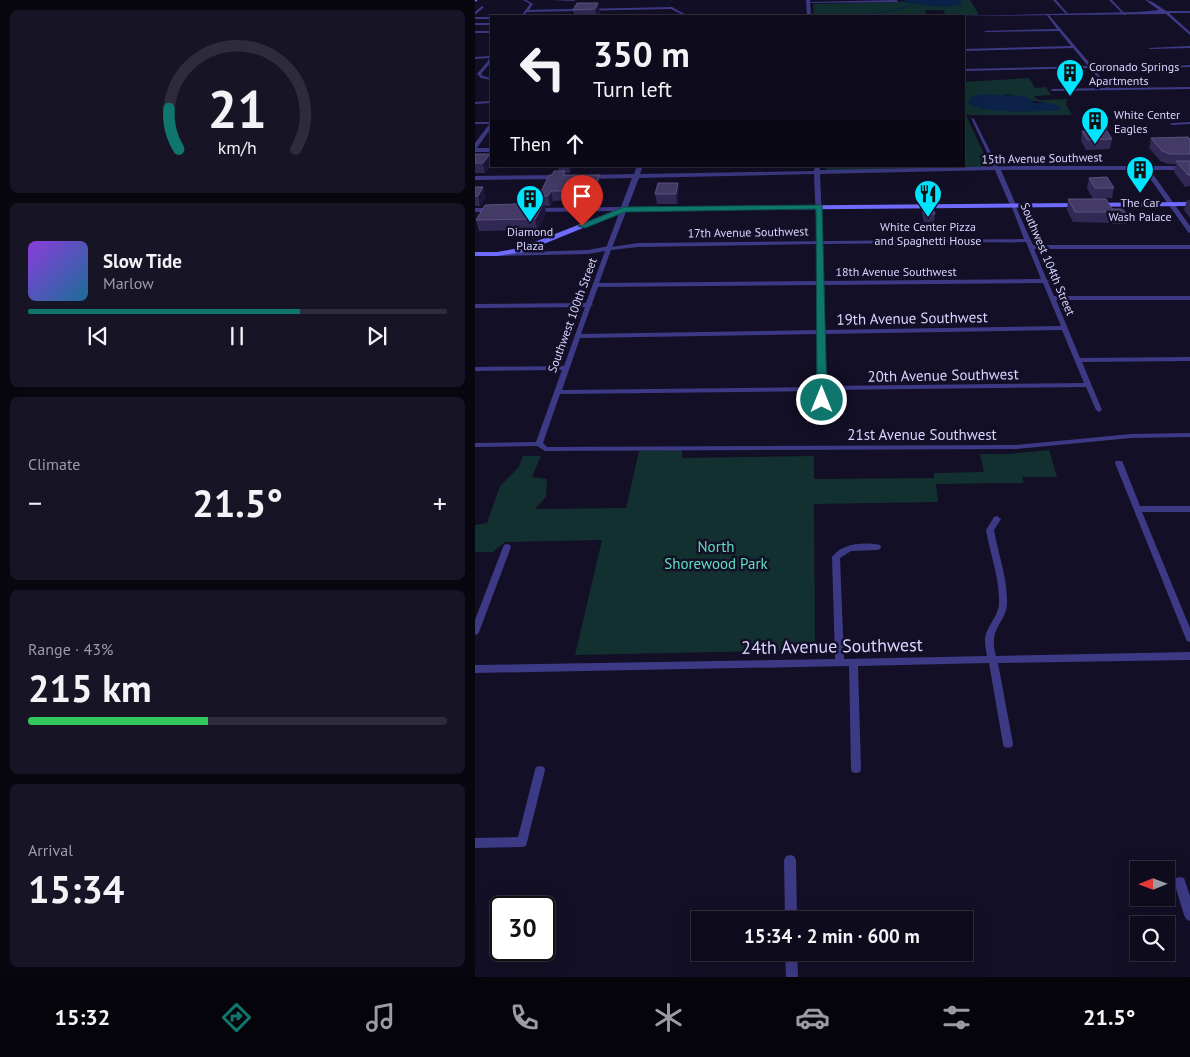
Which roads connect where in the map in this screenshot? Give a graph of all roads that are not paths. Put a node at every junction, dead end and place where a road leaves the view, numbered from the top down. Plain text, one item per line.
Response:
1 (524, 0) edge
2 (537, 0) edge
3 (553, 0) edge
4 (575, 0) edge
5 (1053, 0) edge
6 (1110, 0) edge
7 (1147, 0) edge
8 (897, 1) edge
9 (528, 2) junction
10 (808, 2) edge
11 (673, 3) dead end
12 (628, 4) dead end
13 (483, 7) dead end
14 (672, 8) junction
15 (626, 9) junction
16 (526, 11) junction
17 (1190, 12) edge
18 (1163, 13) junction
19 (475, 14) edge
20 (1068, 14) junction
21 (1125, 14) junction
22 (522, 15) edge
23 (685, 15) edge
24 (808, 15) edge
25 (1047, 15) junction
26 (965, 16) edge
27 (475, 18) edge
28 (490, 18) edge
29 (475, 24) edge
30 (490, 24) edge
31 (1060, 30) junction
32 (986, 31) dead end
33 (475, 32) edge
34 (490, 32) edge
35 (1190, 34) edge
36 (1074, 47) junction
37 (1190, 47) edge
38 (1151, 48) dead end
39 (965, 50) edge
40 (490, 57) joint
41 (475, 58) edge
42 (489, 63) edge
43 (1090, 66) junction
44 (1190, 66) edge
45 (1164, 67) dead end
46 (965, 70) edge
47 (1148, 71) dead end
48 (490, 79) edge
49 (1190, 88) edge
50 (1109, 89) junction
51 (1052, 90) dead end
52 (490, 102) edge
53 (475, 103) edge
54 (972, 119) dead end
55 (1190, 123) edge
56 (475, 124) edge
57 (490, 124) edge
58 (1172, 124) dead end
59 (490, 126) edge
60 (475, 148) edge
61 (490, 150) edge
62 (640, 167) edge
63 (1146, 168) junction
64 (1190, 168) edge
65 (997, 169) junction
66 (817, 170) edge
67 (637, 175) junction
68 (475, 178) edge
69 (1171, 204) junction
70 (1190, 204) edge
71 (1013, 205) junction
72 (820, 207) junction
73 (475, 210) edge
74 (504, 210) edge
75 (523, 210) edge
76 (624, 210) junction
77 (1190, 231) edge
78 (1028, 240) junction
79 (820, 243) junction
80 (1190, 246) edge
81 (1031, 247) junction
82 (528, 248) junction
83 (609, 248) junction
84 (588, 252) junction
85 (475, 254) edge
86 (497, 254) junction
87 (547, 254) junction
88 (606, 259) junction
89 (1046, 282) junction
90 (822, 283) junction
91 (597, 285) junction
92 (1053, 298) junction
93 (1190, 298) edge
94 (590, 305) junction
95 (475, 306) edge
96 (1065, 328) junction
97 (822, 331) junction
98 (579, 336) junction
99 (1190, 359) edge
100 (1079, 360) junction
101 (567, 368) junction
102 (475, 369) edge
103 (1089, 385) junction
104 (822, 389) junction
105 (557, 392) junction
106 (1099, 410) dead end
107 (824, 415) dead end
108 (1190, 435) edge
109 (539, 444) junction
110 (475, 445) edge
111 (1119, 464) dead end
112 (1138, 509) junction
113 (1190, 509) edge
114 (997, 519) dead end
115 (507, 547) dead end
116 (877, 547) dead end
117 (475, 632) edge
118 (1190, 639) edge
119 (1190, 656) edge
120 (992, 660) junction
121 (840, 662) junction
122 (853, 662) junction
123 (475, 669) edge
124 (1008, 744) dead end
125 (856, 769) dead end
126 (539, 770) dead end
127 (475, 843) edge
128 (789, 860) dead end
129 (1180, 882) dead end
130 (791, 911) edge
131 (1190, 915) edge
132 (791, 961) edge
133 (792, 977) edge

1 - 9 street
2 - 9 street
3 - 4 street
5 - 20 street
6 - 21 street
7 - 18 street
8 - 10 street
9 - 16 street
10 - 24 street
11 - 14 street
12 - 15 street
13 - 19 street
14 - 15 street
14 - 23 street
15 - 16 street
16 - 22 street
17 - 18 street
18 - 21 street
18 - 35 street
20 - 21 street
20 - 25 street
25 - 26 street
25 - 31 street
27 - 28 street
29 - 30 street
31 - 32 street
31 - 36 street
33 - 34 street
36 - 39 street
36 - 43 street
37 - 38 street
40 - 41 street
40 - 42 street
42 - 48 street
43 - 46 street
43 - 47 street
43 - 50 street
44 - 45 street
49 - 50 street
50 - 51 street
52 - 53 street
54 - 65 street, Southwest 104th Street
55 - 58 street
56 - 57 street
59 - 60 street
60 - 61 street
62 - 67 street, Southwest 100th Street
63 - 64 street, 15th Avenue Southwest
63 - 65 street, 15th Avenue Southwest
63 - 69 street
65 - 66 street, 15th Avenue Southwest
65 - 71 street, Southwest 104th Street
66 - 67 street, 15th Avenue Southwest
66 - 72 street
67 - 68 street, 15th Avenue Southwest
67 - 76 street, Southwest 100th Street
69 - 70 main road
69 - 71 main road
69 - 77 street
71 - 72 main road
71 - 78 street, Southwest 104th Street
72 - 76 main road
72 - 79 street
73 - 74 street
75 - 76 street
76 - 82 main road, 17th Avenue Southwest
76 - 83 street, Southwest 100th Street
78 - 79 street, 17th Avenue Southwest
78 - 81 street, Southwest 104th Street
79 - 83 street, 17th Avenue Southwest
79 - 90 street
80 - 81 street
81 - 89 street, Southwest 104th Street
82 - 86 main road, 17th Avenue Southwest
82 - 87 street, 17th Avenue Southwest
83 - 84 street, 17th Avenue Southwest
83 - 88 street, Southwest 100th Street
84 - 87 street, 17th Avenue Southwest
84 - 88 street, 17th Avenue Southwest
85 - 86 main road, 17th Avenue Southwest
86 - 87 street, 17th Avenue Southwest
88 - 91 street, Southwest 100th Street
89 - 90 street, 18th Avenue Southwest
89 - 92 street, Southwest 104th Street
90 - 91 street, 18th Avenue Southwest
90 - 97 street
91 - 94 street, Southwest 100th Street
92 - 93 street
92 - 96 street, Southwest 104th Street
94 - 95 street
94 - 98 street, Southwest 100th Street
96 - 97 street, 19th Avenue Southwest
96 - 100 street, Southwest 104th Street
97 - 98 street, 19th Avenue Southwest
97 - 104 street
98 - 101 street, Southwest 100th Street
99 - 100 street
100 - 103 street, Southwest 104th Street
101 - 102 street
101 - 105 street, Southwest 100th Street
103 - 104 street, 20th Avenue Southwest
103 - 106 street, Southwest 104th Street
104 - 105 street, 20th Avenue Southwest
104 - 107 street
105 - 109 street, Southwest 100th Street
108 - 109 street, 21st Avenue Southwest
109 - 110 street, 21st Avenue Southwest
111 - 112 street
112 - 113 street
112 - 118 street
114 - 120 street
115 - 117 street
116 - 121 street
119 - 120 street, 24th Avenue Southwest
120 - 122 street, 24th Avenue Southwest
120 - 124 street
121 - 122 street, 24th Avenue Southwest
121 - 123 street, 24th Avenue Southwest
122 - 125 street
126 - 127 street
128 - 130 street
129 - 131 street
132 - 133 street

